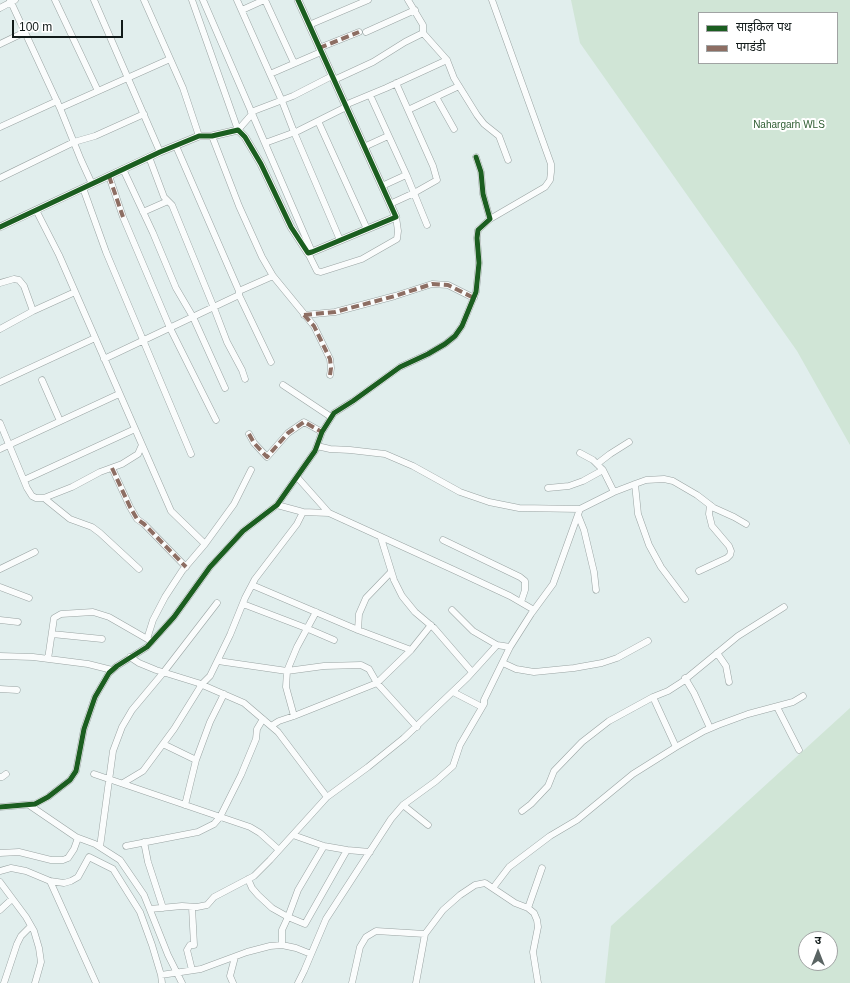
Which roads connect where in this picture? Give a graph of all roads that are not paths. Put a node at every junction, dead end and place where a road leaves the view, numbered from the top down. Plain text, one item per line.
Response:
1 (55, 0) edge
2 (94, 0) edge
3 (144, 0) edge
4 (192, 0) edge
5 (203, 0) edge
6 (237, 0) edge
7 (265, 0) edge
8 (298, 0) edge
9 (368, 0) edge
10 (408, 0) edge
11 (492, 0) edge
12 (12, 1) edge
13 (0, 8) edge
14 (242, 10) junction
15 (414, 10) junction
16 (309, 25) junction
17 (25, 32) junction
18 (359, 32) dead end
19 (366, 32) dead end
20 (423, 33) junction
21 (0, 44) edge
22 (320, 50) junction
23 (170, 59) junction
24 (447, 60) junction
25 (294, 63) junction
26 (270, 74) junction
27 (128, 78) junction
28 (333, 78) junction
29 (396, 83) junction
30 (459, 86) junction
31 (98, 91) junction
32 (370, 95) junction
33 (436, 97) junction
34 (57, 101) junction
35 (282, 101) junction
36 (345, 106) junction
37 (60, 108) junction
38 (408, 110) junction
39 (252, 113) junction
40 (144, 114) junction
41 (318, 120) junction
42 (0, 127) edge
43 (454, 129) dead end
44 (238, 130) junction
45 (294, 132) junction
46 (199, 136) junction
47 (212, 136) junction
48 (388, 136) junction
49 (74, 142) junction
50 (265, 143) junction
51 (176, 146) junction
52 (364, 147) junction
53 (160, 152) junction
54 (149, 157) junction
55 (476, 157) dead end
56 (508, 160) dead end
57 (123, 170) junction
58 (406, 175) junction
59 (109, 176) junction
60 (0, 178) edge
61 (92, 184) junction
62 (382, 186) junction
63 (83, 188) junction
64 (414, 193) junction
65 (168, 201) junction
66 (390, 204) junction
67 (36, 210) junction
68 (143, 212) junction
69 (396, 217) junction
70 (490, 219) junction
71 (427, 225) dead end
72 (0, 227) edge
73 (367, 229) junction
74 (340, 240) junction
75 (310, 252) junction
76 (273, 276) junction
77 (0, 283) edge
78 (75, 292) junction
79 (239, 293) junction
80 (474, 298) junction
81 (214, 308) junction
82 (33, 312) junction
83 (304, 315) junction
84 (193, 317) junction
85 (170, 328) junction
86 (0, 329) edge
87 (95, 338) junction
88 (144, 340) junction
89 (104, 359) junction
90 (271, 362) dead end
91 (330, 375) dead end
92 (245, 379) dead end
93 (42, 380) dead end
94 (0, 382) edge
95 (283, 385) dead end
96 (225, 388) dead end
97 (119, 394) junction
98 (331, 417) junction
99 (216, 420) dead end
100 (60, 421) junction
101 (0, 423) edge
102 (135, 429) junction
103 (322, 432) junction
104 (249, 434) dead end
105 (629, 442) dead end
106 (9, 445) junction
107 (142, 445) junction
108 (317, 446) junction
109 (0, 449) edge
110 (580, 453) dead end
111 (191, 454) dead end
112 (597, 464) junction
113 (112, 468) junction
114 (251, 470) dead end
115 (603, 470) junction
116 (297, 477) junction
117 (24, 480) junction
118 (635, 484) junction
119 (548, 488) dead end
120 (614, 492) junction
121 (44, 498) junction
122 (277, 505) junction
123 (710, 505) junction
124 (303, 512) junction
125 (579, 512) junction
126 (328, 513) junction
127 (746, 524) dead end
128 (381, 538) junction
129 (443, 540) dead end
130 (205, 544) junction
131 (35, 552) dead end
132 (186, 567) junction
133 (0, 569) edge
134 (139, 569) dead end
135 (699, 571) dead end
136 (391, 572) junction
137 (252, 585) junction
138 (0, 587) edge
139 (596, 590) dead end
140 (29, 598) dead end
141 (685, 599) dead end
142 (521, 602) junction
143 (216, 603) dead end
144 (243, 604) junction
145 (784, 607) dead end
146 (452, 610) dead end
147 (534, 610) junction
148 (316, 612) junction
149 (0, 620) edge
150 (18, 622) dead end
151 (431, 625) junction
152 (306, 628) junction
153 (358, 630) junction
154 (52, 634) junction
155 (102, 639) dead end
156 (149, 640) junction
157 (334, 640) dead end
158 (648, 641) dead end
159 (497, 645) junction
160 (510, 647) junction
161 (411, 650) junction
162 (717, 653) junction
163 (0, 656) edge
164 (130, 657) junction
165 (48, 659) junction
166 (218, 661) junction
167 (503, 662) junction
168 (112, 670) junction
169 (287, 671) junction
170 (164, 672) junction
171 (472, 672) junction
172 (685, 678) junction
173 (729, 682) dead end
174 (377, 683) junction
175 (202, 684) junction
176 (0, 689) edge
177 (17, 690) dead end
178 (453, 692) junction
179 (224, 694) junction
180 (803, 696) dead end
181 (653, 697) junction
182 (482, 707) junction
183 (777, 707) junction
184 (294, 716) junction
185 (263, 719) junction
186 (271, 726) junction
187 (416, 727) junction
188 (710, 728) junction
189 (163, 744) junction
190 (676, 747) junction
191 (799, 750) dead end
192 (196, 760) junction
193 (6, 774) dead end
194 (94, 774) dead end
195 (0, 777) edge
196 (109, 780) junction
197 (123, 783) junction
198 (326, 797) junction
199 (29, 805) junction
200 (185, 805) junction
201 (403, 805) junction
202 (0, 807) edge
203 (522, 811) dead end
204 (220, 817) junction
205 (428, 825) dead end
206 (293, 835) junction
207 (79, 838) junction
208 (144, 842) junction
209 (97, 846) junction
210 (126, 846) dead end
211 (324, 846) junction
212 (279, 850) junction
213 (347, 850) junction
214 (370, 852) junction
215 (0, 853) edge
216 (542, 868) dead end
217 (0, 871) edge
218 (248, 879) junction
219 (50, 881) junction
220 (0, 882) edge
221 (493, 888) junction
222 (12, 899) junction
223 (192, 907) junction
224 (149, 908) junction
225 (163, 908) junction
226 (528, 908) junction
227 (0, 910) edge
228 (140, 912) junction
229 (288, 917) junction
230 (31, 926) junction
231 (425, 934) junction
232 (282, 946) junction
233 (311, 954) junction
234 (235, 957) junction
235 (192, 970) junction
236 (176, 972) junction
237 (161, 975) junction
238 (4, 983) edge
239 (36, 983) edge
240 (96, 983) edge
241 (162, 983) edge
242 (182, 983) edge
243 (233, 983) edge
244 (298, 983) edge
245 (352, 983) edge
246 (416, 983) edge
247 (538, 983) edge

1 - 31 street
2 - 27 street
3 - 23 street
4 - 44 street
5 - 39 street
6 - 14 street
7 - 14 street
7 - 25 street
8 - 16 street
9 - 16 street
10 - 15 street
11 - 70 street
12 - 13 street
12 - 17 street
14 - 26 street
15 - 19 street
15 - 20 street
16 - 22 street
17 - 21 street
17 - 34 street
18 - 22 street
20 - 24 street
20 - 28 street
22 - 25 street
22 - 28 street
23 - 27 street
23 - 46 street
24 - 29 street
24 - 30 street
25 - 26 street
26 - 35 street
27 - 31 street
27 - 40 street
28 - 35 street
28 - 36 street
29 - 32 street
29 - 38 street
30 - 33 street
30 - 56 street
31 - 37 street
32 - 36 street
32 - 48 street
33 - 38 street
33 - 43 street
34 - 37 street
34 - 42 street
35 - 39 street
35 - 45 street
36 - 41 street
36 - 52 street
37 - 49 street
38 - 64 street
39 - 44 street
39 - 50 street
40 - 49 street
40 - 53 street
41 - 45 street
41 - 73 street
44 - 47 street
44 - 75 street
45 - 50 street
45 - 74 street
46 - 47 street
46 - 51 street
47 - 76 street
48 - 52 street
48 - 58 street
49 - 60 street
49 - 61 street
50 - 75 street
51 - 53 street
51 - 79 street
52 - 62 street
53 - 54 street
54 - 57 street
54 - 65 street
55 - 70 street
57 - 59 street
57 - 68 street
58 - 62 street
58 - 64 street
59 - 61 street
59 - 85 street
61 - 63 street
62 - 66 street
63 - 67 street
63 - 88 street
64 - 66 street
64 - 71 street
65 - 68 street
65 - 81 street
66 - 69 street
67 - 72 street
67 - 78 street
68 - 84 street
69 - 73 street
69 - 75 street
70 - 80 street
73 - 74 street
74 - 75 street
76 - 79 street
76 - 83 street
77 - 82 street
78 - 82 street
78 - 87 street
79 - 81 street
79 - 90 street
80 - 83 street
80 - 98 street
81 - 84 street
81 - 92 street
82 - 86 street
83 - 91 street
84 - 85 street
84 - 96 street
85 - 88 street
85 - 99 street
87 - 89 street
87 - 94 street
88 - 89 street
88 - 111 street
89 - 97 street
93 - 100 street
95 - 98 street
97 - 100 street
97 - 102 street
98 - 103 street
100 - 106 street
101 - 106 street
102 - 107 street
102 - 117 street
103 - 104 street
103 - 108 street
105 - 112 street
106 - 109 street
106 - 117 street
107 - 113 street
107 - 130 street
108 - 116 street
108 - 125 street
110 - 112 street
112 - 115 street
113 - 121 street
113 - 132 street
114 - 130 street
115 - 119 street
115 - 120 street
116 - 122 street
116 - 126 street
117 - 121 street
118 - 120 street
118 - 123 street
118 - 141 street
120 - 125 street
121 - 134 street
122 - 124 street
122 - 156 street
123 - 127 street
123 - 135 street
124 - 126 street
124 - 137 street
125 - 139 street
125 - 147 street
126 - 128 street
128 - 136 street
128 - 142 street
129 - 142 street
130 - 132 street
131 - 133 street
132 - 156 street
136 - 151 street
136 - 153 street
137 - 144 street
137 - 148 street
138 - 140 street
142 - 147 street
143 - 170 street
144 - 152 street
144 - 166 street
145 - 162 street
146 - 159 street
147 - 160 street
148 - 152 street
148 - 153 street
149 - 150 street
151 - 161 street
151 - 171 street
152 - 157 street
152 - 169 street
153 - 161 street
154 - 155 street
154 - 156 street
154 - 165 street
156 - 164 street
158 - 167 street
159 - 160 street
159 - 171 street
160 - 167 street
161 - 174 street
162 - 172 street
162 - 173 street
163 - 165 street
164 - 168 street
164 - 170 street
165 - 168 street
166 - 169 street
166 - 175 street
167 - 182 street
168 - 199 street
169 - 174 street
169 - 184 street
170 - 175 street
170 - 196 street
171 - 178 street
172 - 181 street
172 - 188 street
174 - 184 street
174 - 187 street
175 - 179 street
175 - 189 street
176 - 177 street
178 - 182 street
178 - 187 street
179 - 185 street
179 - 192 street
180 - 183 street
181 - 190 street
181 - 203 street
182 - 201 street
183 - 188 street
183 - 191 street
184 - 186 street
185 - 186 street
185 - 204 street
186 - 198 street
187 - 198 street
188 - 190 street
189 - 192 street
189 - 197 street
190 - 221 street
192 - 200 street
193 - 195 street
194 - 196 street
196 - 197 street
196 - 209 street
197 - 200 street
198 - 206 street
199 - 202 street
199 - 207 street
200 - 204 street
201 - 205 street
201 - 214 street
204 - 208 street
204 - 212 street
206 - 211 street
206 - 212 street
207 - 209 street
207 - 215 street
208 - 210 street
208 - 225 street
209 - 224 street
211 - 213 street
211 - 229 street
212 - 218 street
213 - 214 street
213 - 229 street
214 - 233 street
216 - 226 street
217 - 219 street
218 - 223 street
218 - 229 street
219 - 228 street
219 - 240 street
220 - 222 street
221 - 226 street
221 - 231 street
222 - 227 street
222 - 230 street
223 - 225 street
223 - 235 street
224 - 225 street
224 - 228 street
224 - 236 street
226 - 247 street
228 - 237 street
229 - 232 street
230 - 238 street
230 - 239 street
231 - 245 street
231 - 246 street
232 - 233 street
232 - 234 street
233 - 244 street
234 - 235 street
234 - 243 street
235 - 236 street
236 - 237 street
236 - 242 street
237 - 241 street

